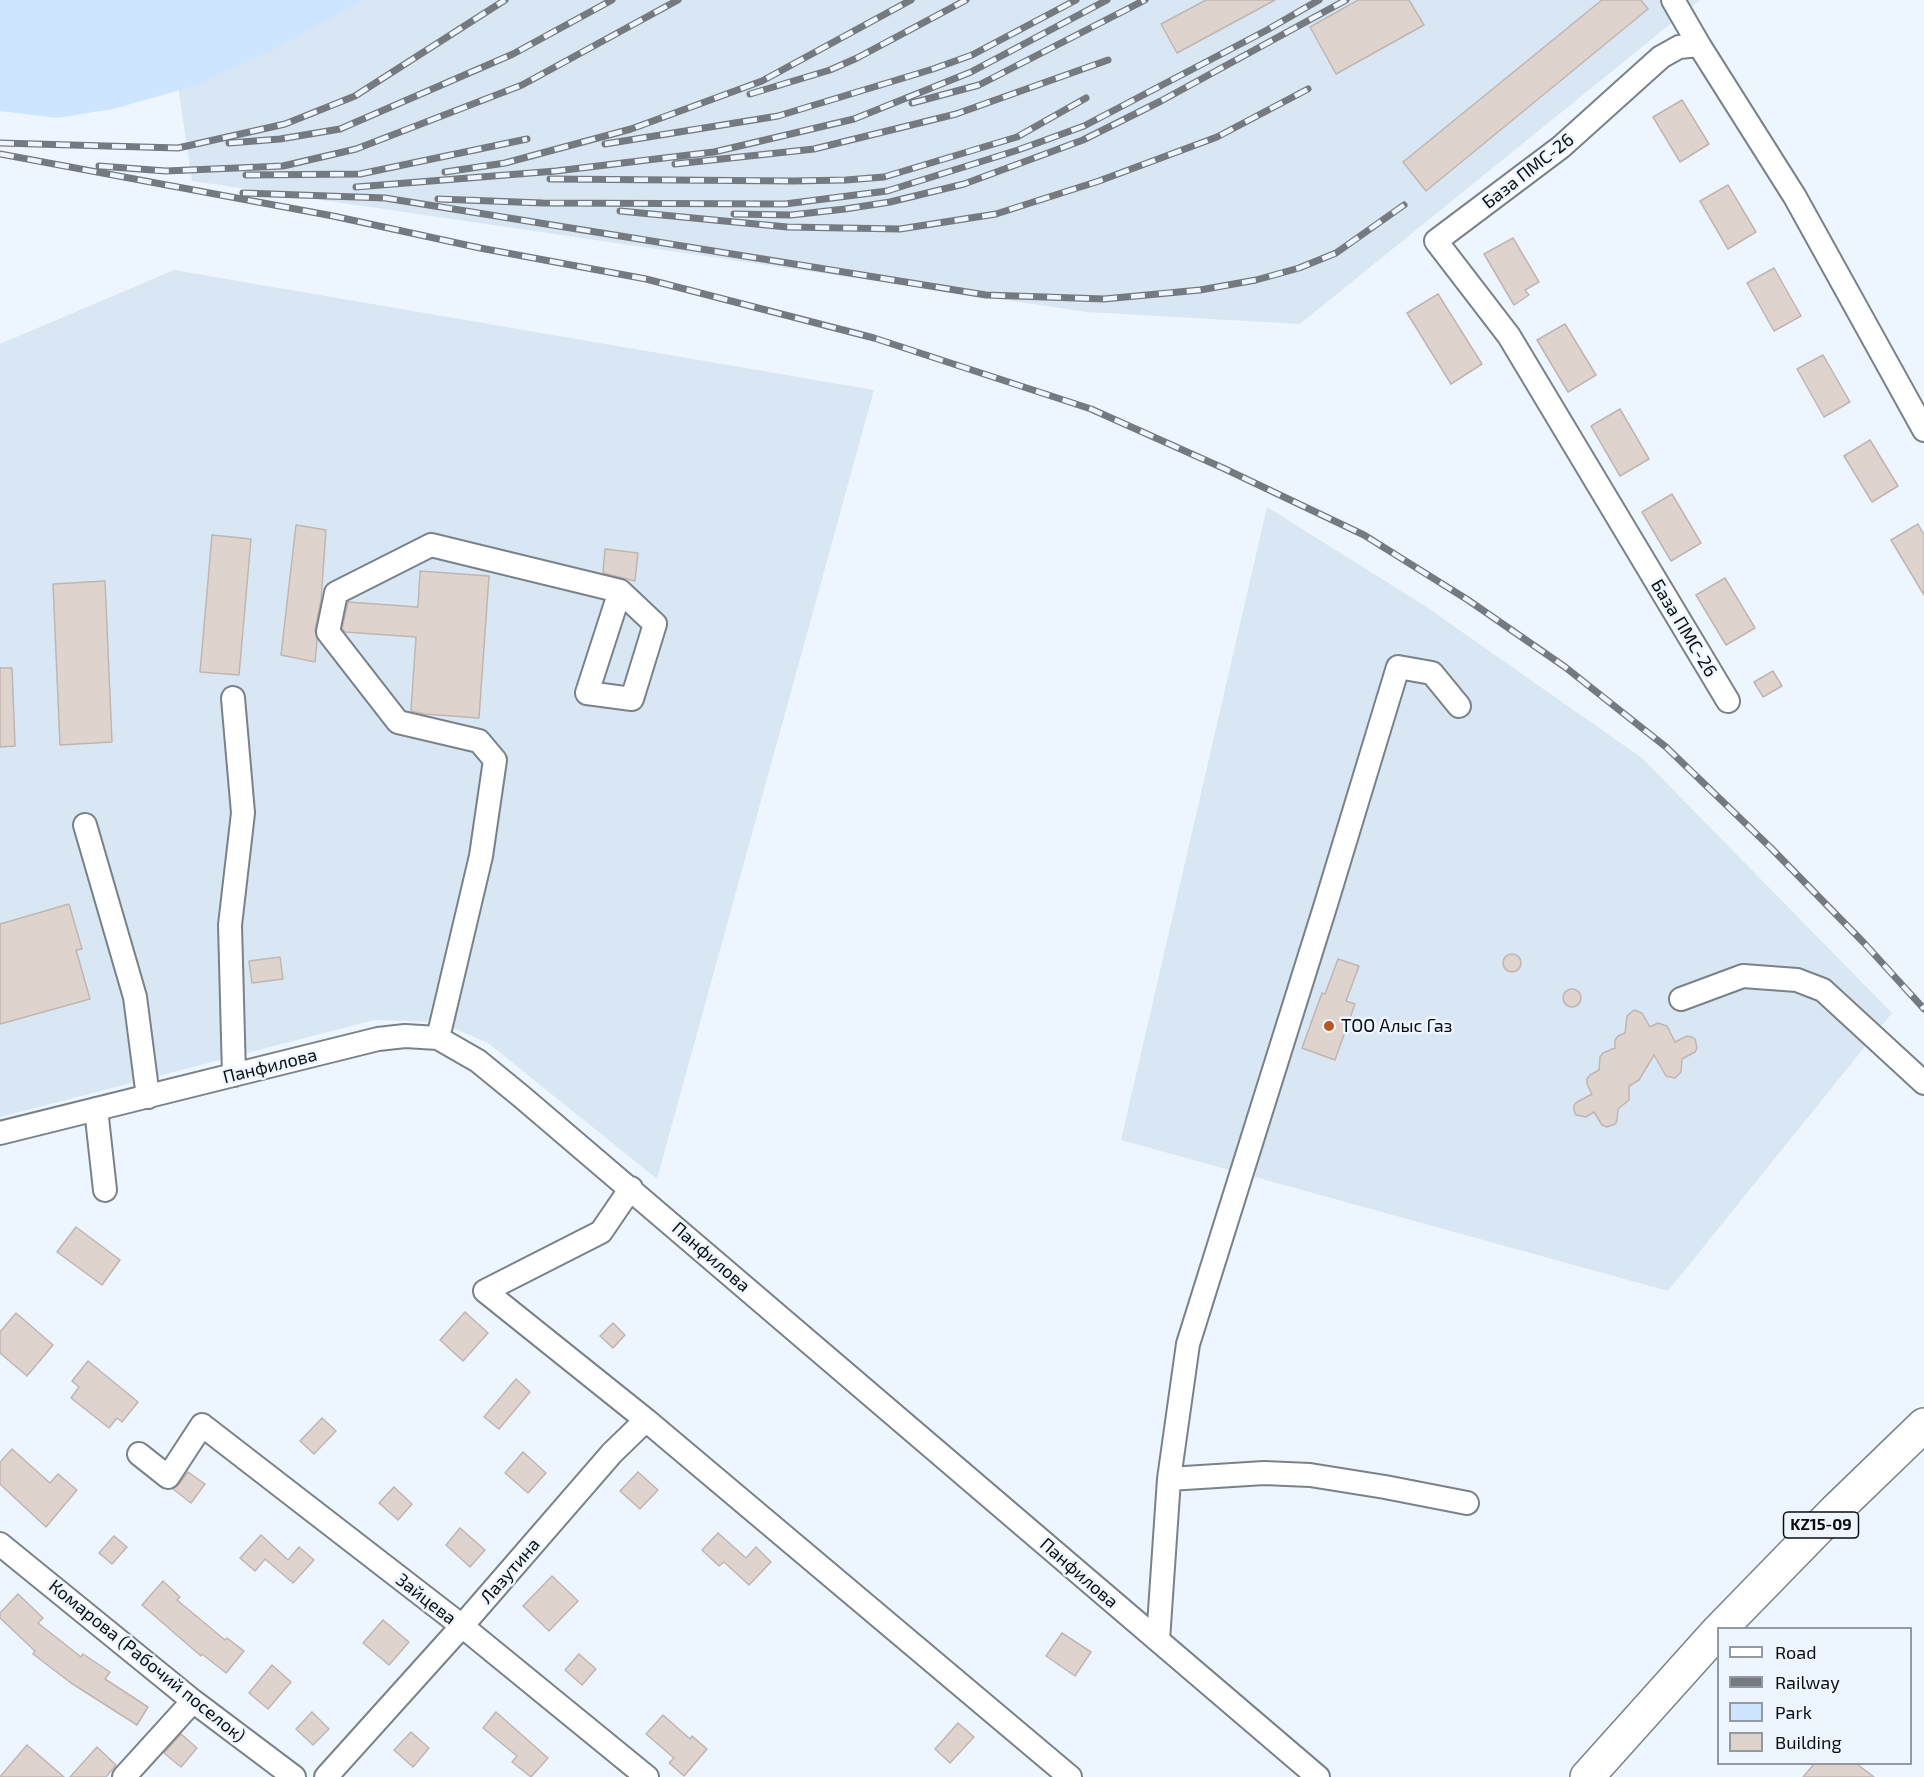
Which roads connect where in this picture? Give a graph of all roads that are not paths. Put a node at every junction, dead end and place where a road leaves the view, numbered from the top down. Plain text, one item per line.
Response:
1 (1673, 0) edge
2 (1698, 45) junction
3 (1924, 430) edge
4 (620, 591) dead end
5 (233, 698) dead end
6 (1728, 701) dead end
7 (1459, 706) dead end
8 (85, 825) dead end
9 (1681, 999) dead end
10 (438, 1038) junction
11 (234, 1075) junction
12 (1924, 1083) edge
13 (148, 1097) junction
14 (96, 1109) junction
15 (0, 1134) edge
16 (631, 1188) junction
17 (105, 1190) dead end
18 (646, 1420) junction
19 (1924, 1425) edge
20 (139, 1454) dead end
21 (1169, 1479) junction
22 (1467, 1503) dead end
23 (0, 1544) edge
24 (462, 1626) junction
25 (1723, 1627) edge
26 (1717, 1633) edge
27 (1158, 1640) junction
28 (193, 1701) junction
29 (124, 1777) edge
30 (294, 1777) edge
31 (326, 1777) edge
32 (647, 1777) edge
33 (1070, 1777) edge
34 (1318, 1777) edge
35 (1587, 1777) edge

1 - 2 street
2 - 3 street
2 - 6 street, База ПМС-26
4 - 10 street
5 - 11 street
7 - 21 street
8 - 13 street
9 - 12 street
10 - 11 street, Панфилова
10 - 16 street, Панфилова
11 - 13 street, Панфилова
13 - 14 street, Панфилова
14 - 15 street, Панфилова
14 - 17 street
16 - 18 street
16 - 27 street, Панфилова
18 - 24 street, Лазутина
18 - 33 street
19 - 25 highway, KZ15-09
20 - 24 street, Зайцева
21 - 22 street
21 - 27 street
23 - 28 street, Комарова (Рабочий поселок)
24 - 31 street, Лазутина
24 - 32 street, Зайцева
26 - 35 highway, KZ15-09
27 - 34 street, Панфилова
28 - 29 street
28 - 30 street, Комарова (Рабочий поселок)

